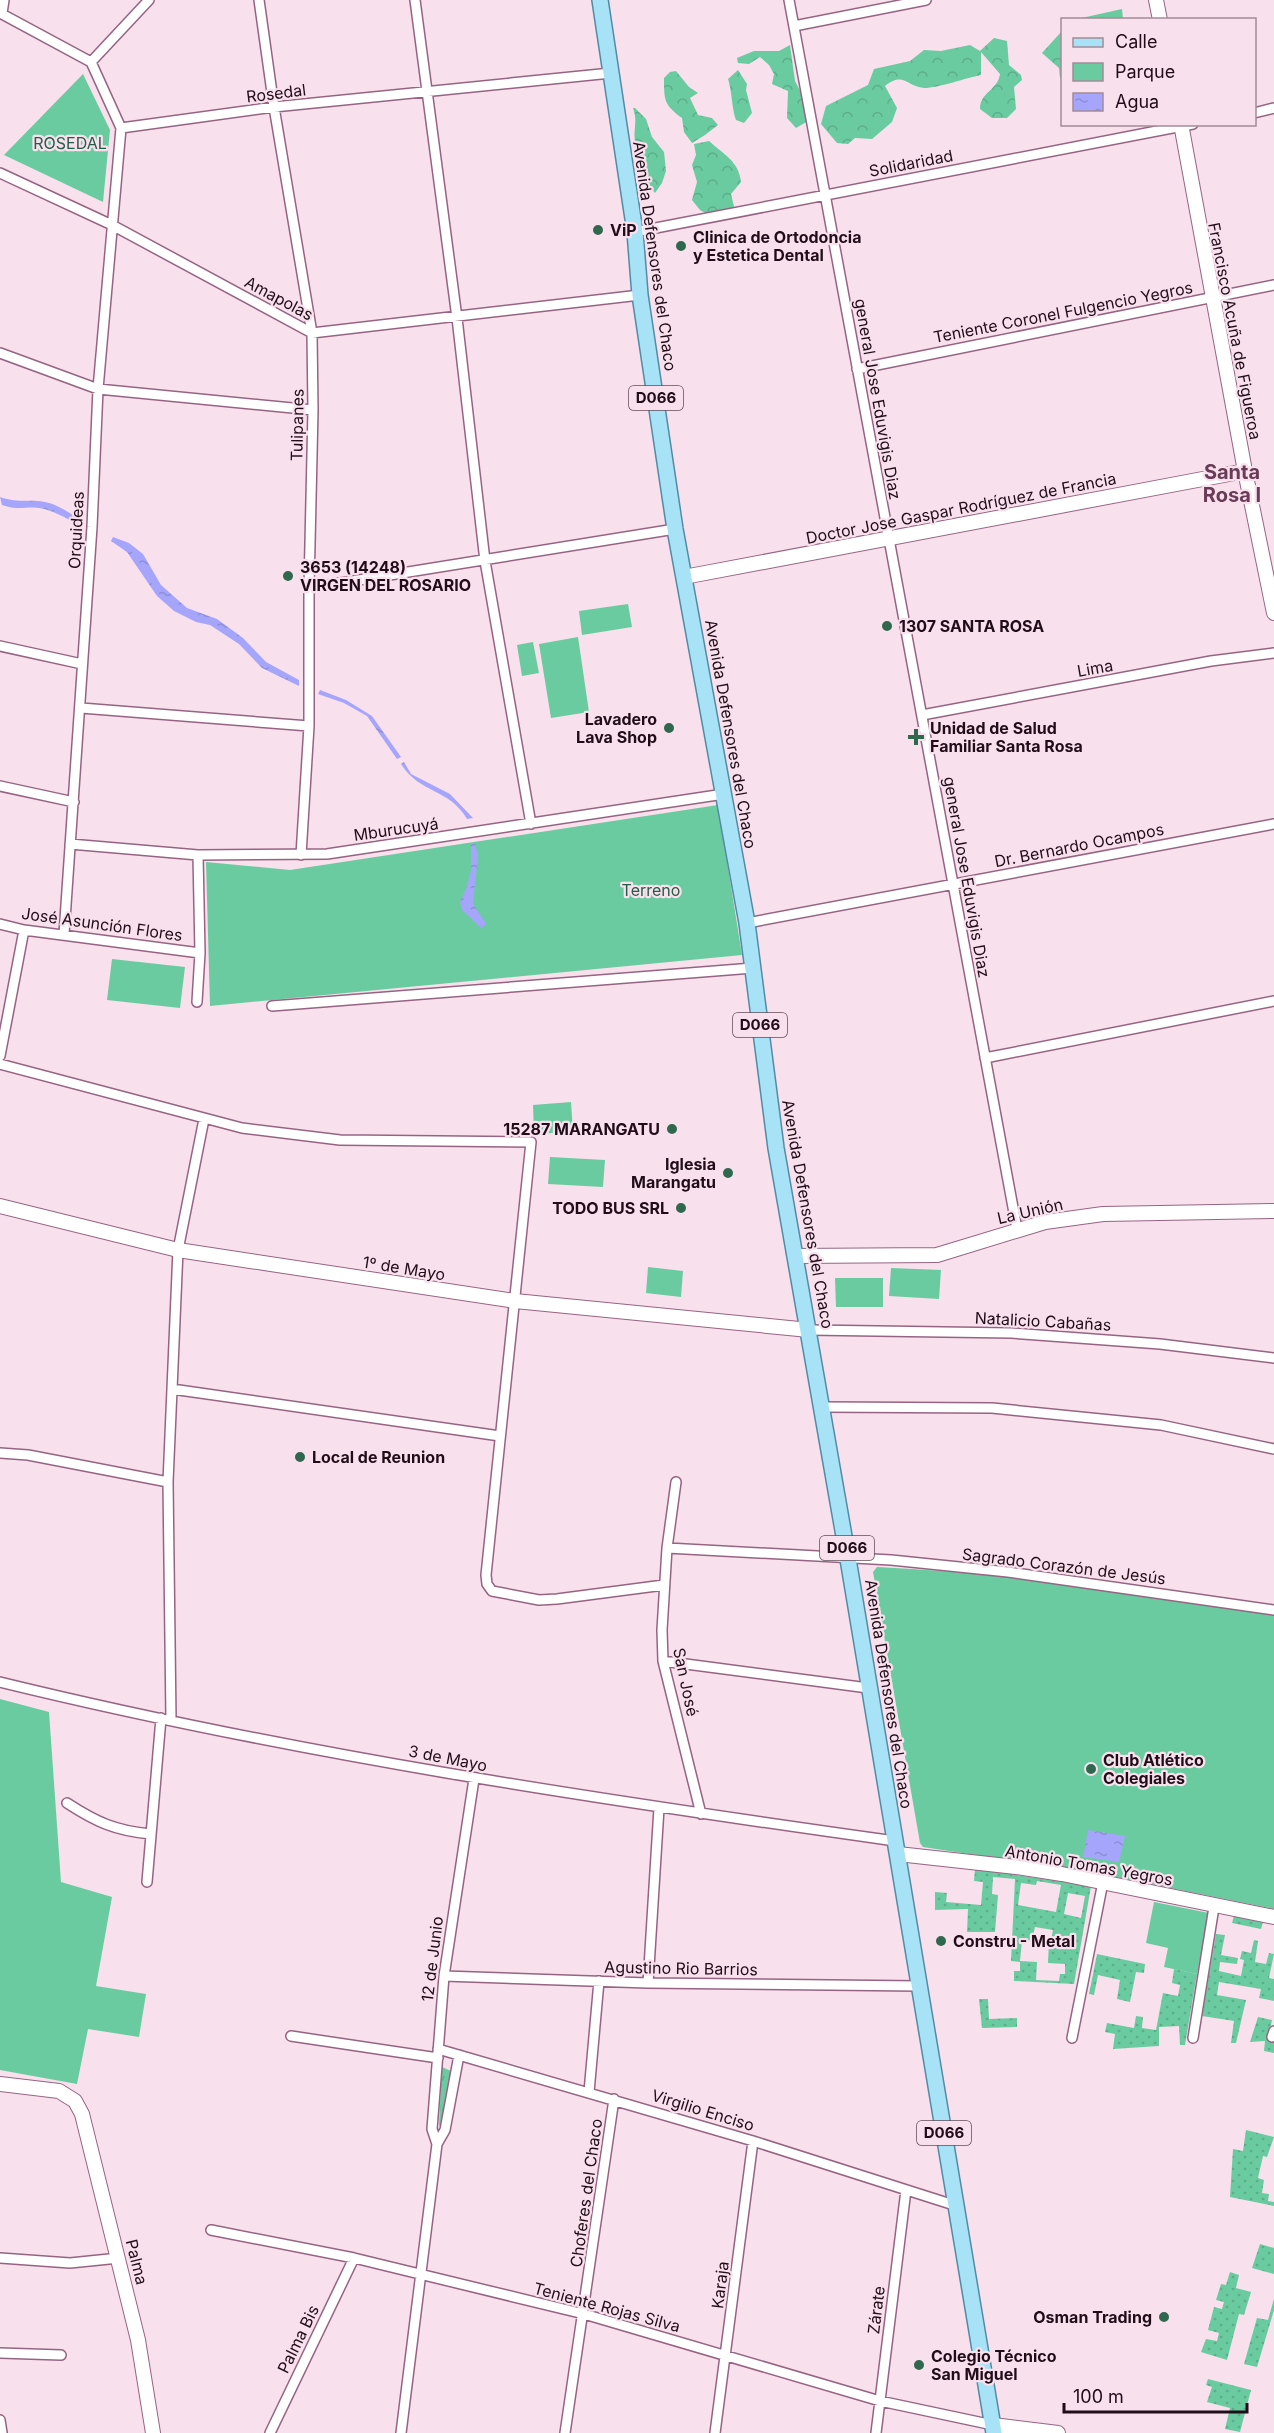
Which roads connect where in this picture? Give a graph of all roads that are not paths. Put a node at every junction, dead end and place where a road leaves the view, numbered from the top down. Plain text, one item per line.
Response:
1 (4, 0) edge
2 (149, 0) edge
3 (259, 0) edge
4 (415, 0) edge
5 (600, 0) edge
6 (789, 0) edge
7 (926, 0) edge
8 (1156, 0) edge
9 (1, 13) edge
10 (1160, 18) edge
11 (794, 26) junction
12 (91, 62) junction
13 (611, 73) junction
14 (428, 92) junction
15 (274, 107) junction
16 (1274, 108) edge
17 (1256, 112) edge
18 (1180, 126) edge
19 (1185, 126) edge
20 (121, 128) junction
21 (0, 173) edge
22 (825, 195) junction
23 (112, 225) junction
24 (635, 232) junction
25 (1274, 285) edge
26 (640, 295) junction
27 (1212, 297) junction
28 (457, 318) junction
29 (312, 333) junction
30 (0, 353) edge
31 (857, 369) junction
32 (98, 389) junction
33 (313, 410) junction
34 (1245, 471) junction
35 (675, 530) junction
36 (889, 538) junction
37 (485, 561) junction
38 (684, 577) junction
39 (309, 588) junction
40 (1274, 613) edge
41 (0, 646) edge
42 (1274, 653) edge
43 (82, 664) junction
44 (81, 708) junction
45 (922, 715) junction
46 (309, 726) junction
47 (0, 786) edge
48 (724, 794) junction
49 (74, 802) junction
50 (531, 824) junction
51 (1274, 824) edge
52 (70, 844) junction
53 (198, 855) junction
54 (301, 855) junction
55 (953, 884) junction
56 (747, 923) junction
57 (0, 924) edge
58 (24, 930) junction
59 (64, 934) junction
60 (200, 953) junction
61 (753, 968) junction
62 (1274, 1000) edge
63 (197, 1002) dead end
64 (272, 1005) dead end
65 (0, 1056) edge
66 (985, 1058) junction
67 (0, 1064) edge
68 (204, 1119) junction
69 (0, 1206) edge
70 (1274, 1211) edge
71 (1017, 1229) junction
72 (178, 1250) junction
73 (795, 1256) junction
74 (515, 1302) junction
75 (809, 1329) junction
76 (1274, 1358) edge
77 (172, 1389) junction
78 (822, 1407) junction
79 (500, 1436) junction
80 (1274, 1449) edge
81 (0, 1453) edge
82 (168, 1482) junction
83 (676, 1482) dead end
84 (667, 1548) junction
85 (848, 1560) junction
86 (664, 1585) junction
87 (1274, 1610) edge
88 (663, 1661) junction
89 (0, 1682) edge
90 (868, 1688) junction
91 (166, 1719) junction
92 (474, 1779) junction
93 (67, 1803) dead end
94 (660, 1808) junction
95 (701, 1814) junction
96 (151, 1834) junction
97 (897, 1848) junction
98 (147, 1882) dead end
99 (1103, 1882) junction
100 (1214, 1906) junction
101 (1274, 1917) edge
102 (444, 1976) junction
103 (599, 1981) junction
104 (648, 1983) junction
105 (918, 1986) junction
106 (291, 2036) dead end
107 (1072, 2038) dead end
108 (1193, 2038) dead end
109 (438, 2054) junction
110 (459, 2055) junction
111 (0, 2084) edge
112 (589, 2092) junction
113 (614, 2099) junction
114 (753, 2141) junction
115 (437, 2144) junction
116 (906, 2190) junction
117 (957, 2206) junction
118 (211, 2230) dead end
119 (0, 2258) edge
120 (119, 2258) junction
121 (354, 2258) junction
122 (421, 2276) junction
123 (584, 2314) junction
124 (0, 2353) edge
125 (61, 2355) dead end
126 (726, 2357) junction
127 (880, 2401) junction
128 (0, 2420) edge
129 (993, 2429) edge
130 (2, 2433) edge
131 (153, 2433) edge
132 (270, 2433) edge
133 (401, 2433) edge
134 (565, 2433) edge
135 (715, 2433) edge
136 (876, 2433) edge
137 (1058, 2433) edge

1 - 9 street
2 - 12 street
3 - 15 street, Tulipanes
4 - 14 street
5 - 13 main road, Avenida Defensores del Chaco / D066
6 - 11 street, general Jose Eduvigis Diaz
7 - 11 street
8 - 10 street
9 - 12 street
11 - 22 street, general Jose Eduvigis Diaz
12 - 20 street
13 - 14 street, Rosedal
13 - 24 main road, Avenida Defensores del Chaco / D066
14 - 15 street, Rosedal
14 - 28 street
15 - 20 street, Rosedal
15 - 29 street, Tulipanes
16 - 17 street
18 - 22 street, Solidaridad
19 - 27 street, Francisco Acuña de Figueroa
20 - 23 street, Orquideas
21 - 23 street, Amapolas
22 - 24 street, Solidaridad
22 - 31 street, general Jose Eduvigis Diaz
23 - 29 street, Amapolas
23 - 32 street, Orquideas
24 - 26 main road, Avenida Defensores del Chaco / D066
25 - 27 street, Teniente Coronel Fulgencio Yegros
26 - 28 street, Amapolas
26 - 35 main road, Avenida Defensores del Chaco / D066
27 - 31 street, Teniente Coronel Fulgencio Yegros
27 - 34 street, Francisco Acuña de Figueroa
28 - 29 street, Amapolas
28 - 37 street
29 - 33 street, Tulipanes
30 - 32 street
31 - 36 street, general Jose Eduvigis Diaz
32 - 33 street
32 - 43 street, Orquideas
33 - 39 street, Tulipanes
34 - 36 street, Doctor Jose Gaspar Rodríguez de Francia
34 - 40 street, Francisco Acuña de Figueroa
35 - 37 street
35 - 38 main road, Avenida Defensores del Chaco / D066
36 - 38 street, Doctor Jose Gaspar Rodríguez de Francia
36 - 45 street, general Jose Eduvigis Diaz
37 - 39 street
37 - 50 street
38 - 48 main road, Avenida Defensores del Chaco / D066
39 - 46 street, Tulipanes
41 - 43 street
42 - 45 street, Lima
43 - 44 street, Orquideas
44 - 46 street
44 - 49 street, Orquideas
45 - 55 street, general Jose Eduvigis Diaz
46 - 54 street, Tulipanes
47 - 49 street
48 - 50 street, Mburucuyá
48 - 56 main road, Avenida Defensores del Chaco / D066
49 - 52 street, Orquideas
50 - 54 street, Mburucuyá
51 - 55 street, Dr. Bernardo Ocampos
52 - 53 street, Mburucuyá
52 - 59 street, Orquideas
53 - 54 street, Mburucuyá
53 - 60 street
55 - 56 street, Dr. Bernardo Ocampos
55 - 66 street, general Jose Eduvigis Diaz
56 - 61 main road, Avenida Defensores del Chaco / D066
57 - 58 street, José Asunción Flores
58 - 59 street, José Asunción Flores
58 - 65 street
59 - 60 street, José Asunción Flores
60 - 63 street
61 - 64 street
61 - 73 main road, Avenida Defensores del Chaco / D066
62 - 66 street
66 - 71 street, general Jose Eduvigis Diaz
67 - 68 street
68 - 72 street
68 - 74 street
69 - 72 street, 1º de Mayo
70 - 71 street, La Unión
71 - 73 street, La Unión
72 - 74 street, 1º de Mayo
72 - 77 street
73 - 75 main road, Avenida Defensores del Chaco / D066
74 - 75 street, 1º de Mayo
74 - 79 street
75 - 76 street, Natalicio Cabañas
75 - 78 main road, Avenida Defensores del Chaco / D066
77 - 79 street
77 - 82 street
78 - 80 street
78 - 85 main road, Avenida Defensores del Chaco / D066
79 - 86 street
81 - 82 street
82 - 91 street
83 - 84 street, San José
84 - 85 street, Sagrado Corazón de Jesús
84 - 86 street, San José
85 - 87 street, Sagrado Corazón de Jesús
85 - 90 main road, Avenida Defensores del Chaco / D066
86 - 88 street, San José
88 - 90 street
88 - 95 street, San José
89 - 91 street, 3 de Mayo
90 - 97 main road, Avenida Defensores del Chaco / D066
91 - 92 street, 3 de Mayo
91 - 96 street
92 - 94 street, 3 de Mayo
92 - 102 street, 12 de Junio
93 - 96 street
94 - 95 street, 3 de Mayo
94 - 104 street
95 - 97 street, 3 de Mayo
96 - 98 street
97 - 99 street, Antonio Tomas Yegros
97 - 105 main road, Avenida Defensores del Chaco / D066
99 - 100 street, Antonio Tomas Yegros
99 - 107 street
100 - 101 street, Antonio Tomas Yegros
100 - 108 street
102 - 103 street, Agustino Rio Barrios
102 - 109 street, 12 de Junio
103 - 104 street, Agustino Rio Barrios
103 - 112 street
104 - 105 street, Agustino Rio Barrios
105 - 117 main road, Avenida Defensores del Chaco / D066
106 - 109 street, Virgilio Enciso
109 - 110 street, Virgilio Enciso
109 - 115 street, 12 de Junio
110 - 112 street, Virgilio Enciso
110 - 115 street, 12 de Junio
111 - 120 street, Palma
112 - 113 street, Virgilio Enciso
113 - 114 street, Virgilio Enciso
113 - 123 street, Choferes del Chaco
114 - 116 street, Virgilio Enciso
114 - 126 street, Karaja
115 - 122 street, 12 de Junio
116 - 117 street, Virgilio Enciso
116 - 127 street, Zárate
117 - 129 main road, Avenida Defensores del Chaco / D066
118 - 121 street, Teniente Rojas Silva
119 - 120 street
120 - 131 street, Palma
121 - 122 street, Teniente Rojas Silva
121 - 132 street, Palma Bis
122 - 123 street, Teniente Rojas Silva
122 - 133 street, 12 de Junio
123 - 126 street, Teniente Rojas Silva
123 - 134 street, Choferes del Chaco
124 - 125 street
126 - 127 street, Teniente Rojas Silva
126 - 135 street, Karaja
127 - 129 street, Teniente Rojas Silva
127 - 136 street, Zárate
128 - 130 street
129 - 137 street

